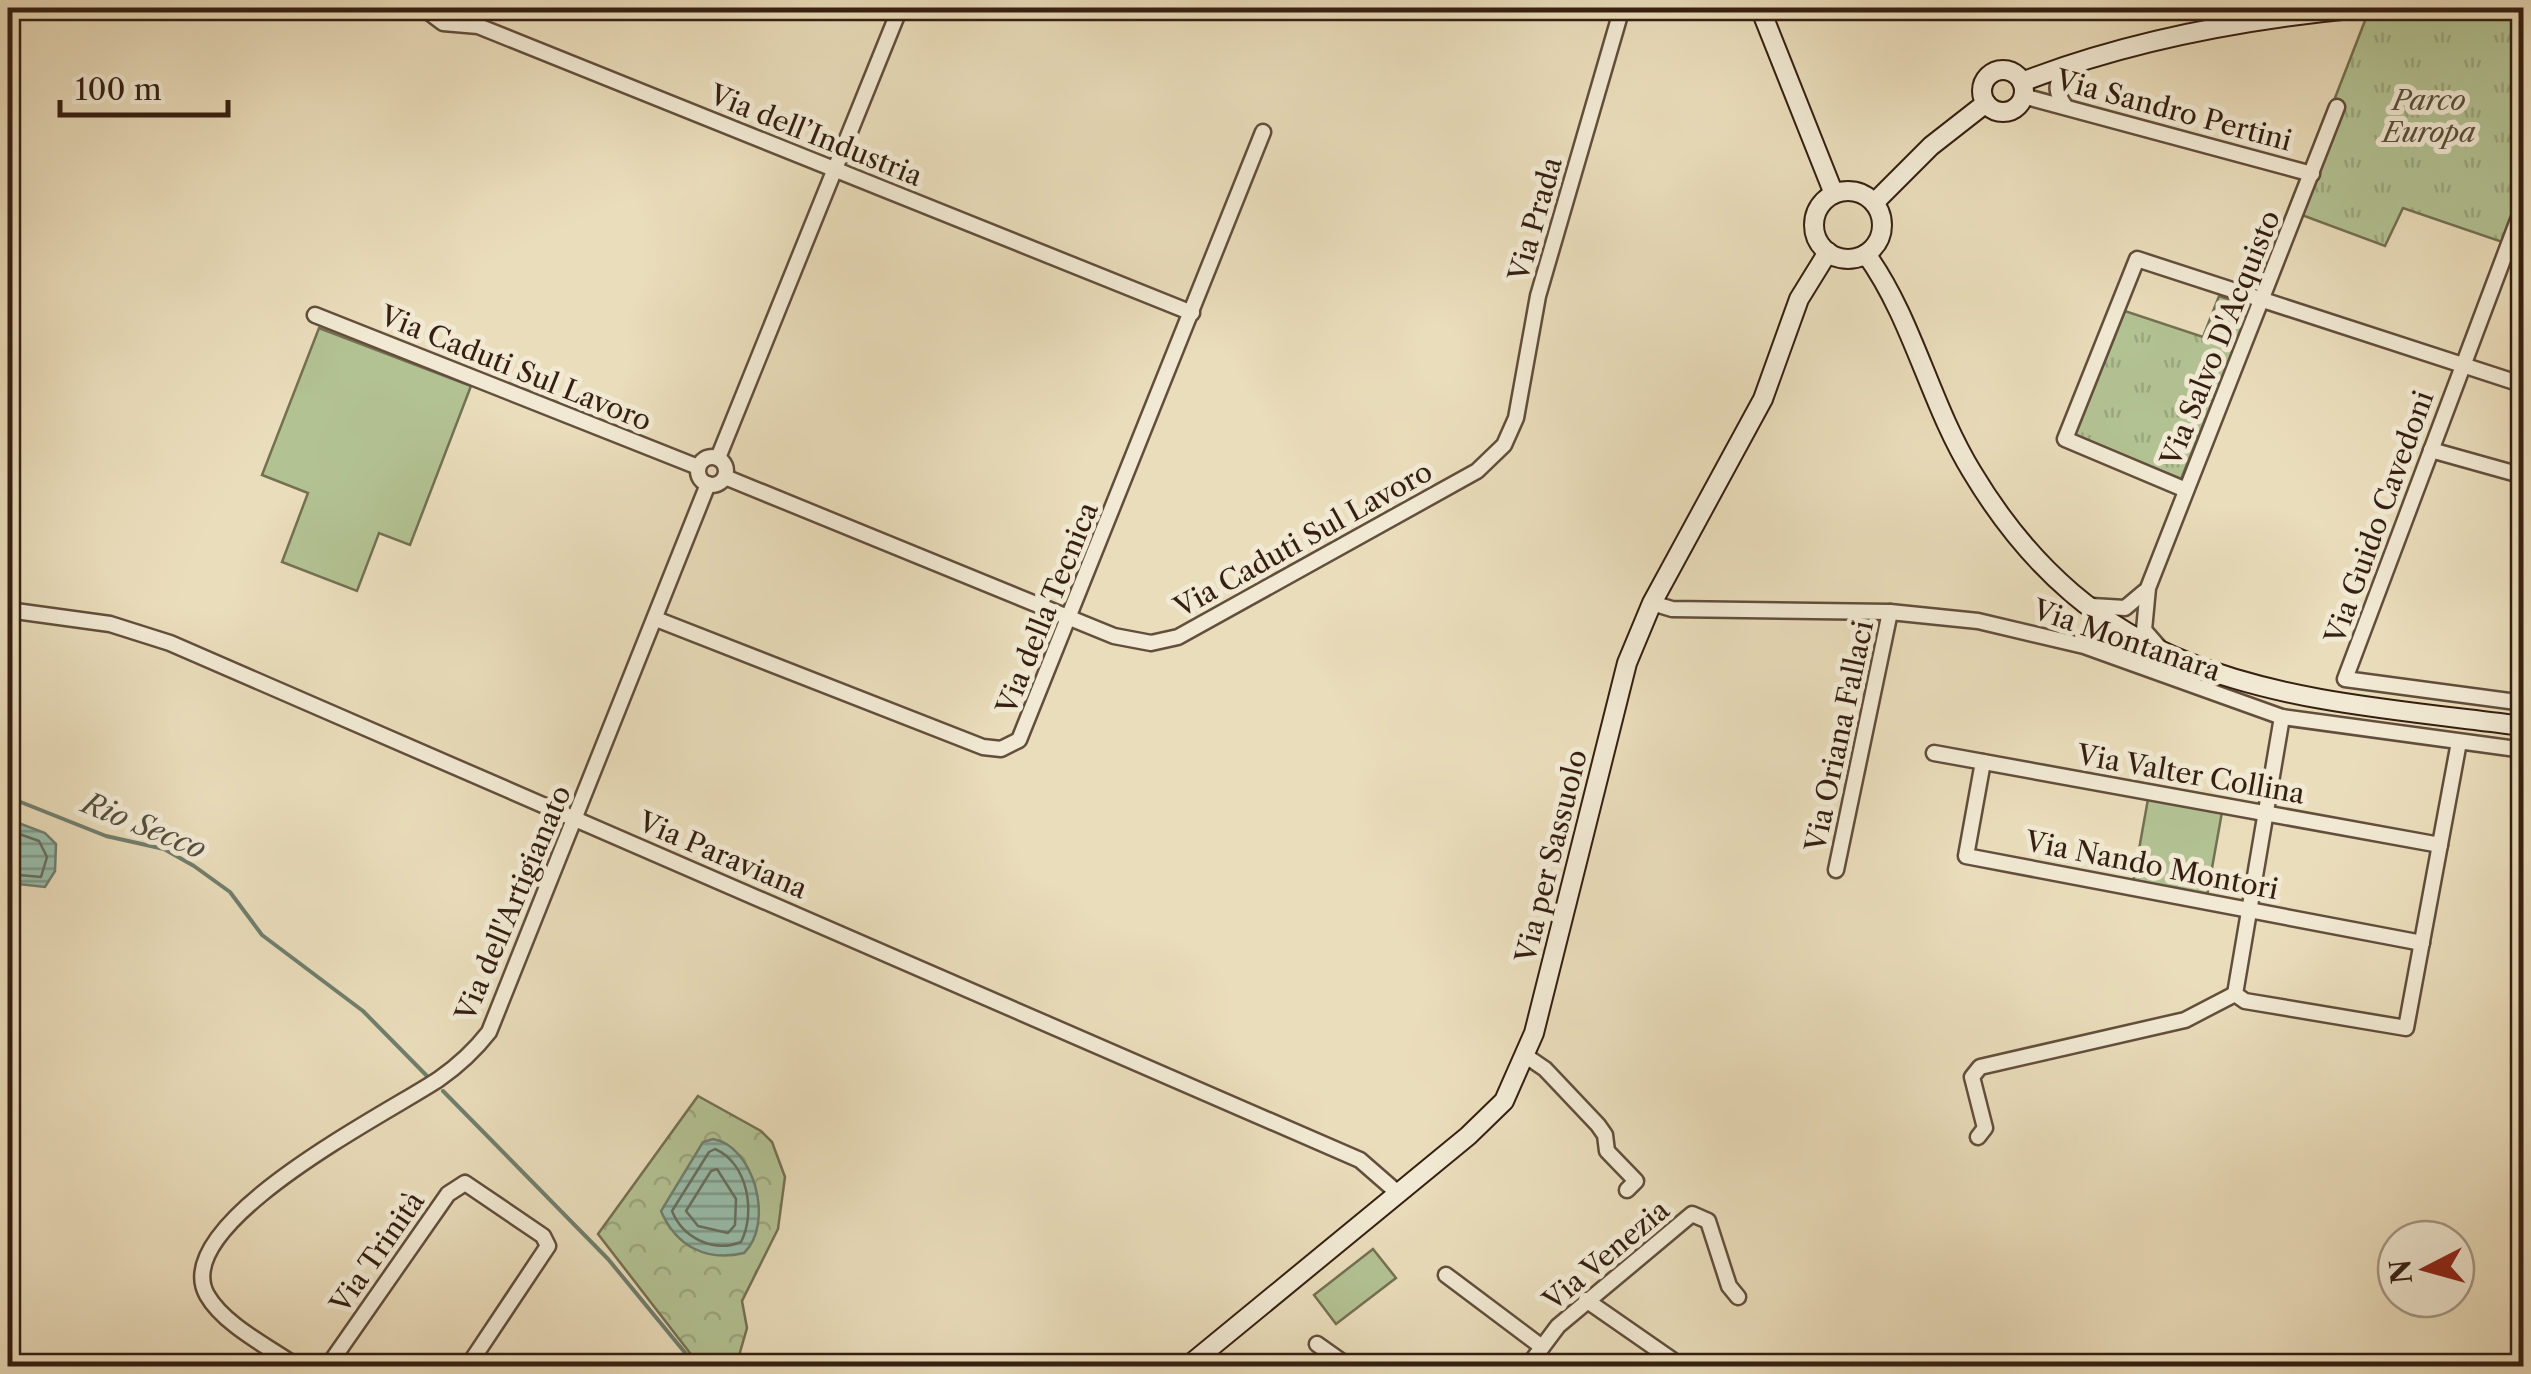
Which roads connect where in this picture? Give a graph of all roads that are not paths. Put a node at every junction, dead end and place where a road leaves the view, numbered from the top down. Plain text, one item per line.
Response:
1 (424, 8) edge
2 (900, 8) edge
3 (1622, 8) edge
4 (1760, 8) edge
5 (2361, 8) edge
6 (2106, 52) junction
7 (2022, 89) junction
8 (1986, 103) junction
9 (2065, 106) junction
10 (2338, 107) dead end
11 (1263, 132) dead end
12 (835, 170) junction
13 (2312, 174) junction
14 (1834, 194) junction
15 (1874, 202) junction
16 (2524, 204) edge
17 (1828, 252) junction
18 (1866, 254) junction
19 (2262, 298) junction
20 (1192, 313) junction
21 (315, 315) dead end
22 (2462, 365) junction
23 (2524, 384) edge
24 (1504, 445) joint
25 (2431, 450) junction
26 (718, 458) junction
27 (698, 467) junction
28 (2524, 476) edge
29 (725, 477) junction
30 (708, 484) junction
31 (2186, 490) junction
32 (2148, 588) junction
33 (2082, 602) junction
34 (1652, 603) junction
35 (8, 610) edge
36 (1890, 612) junction
37 (1071, 616) junction
38 (656, 619) junction
39 (2166, 654) junction
40 (2524, 703) edge
41 (2282, 718) junction
42 (2524, 726) edge
43 (2459, 742) junction
44 (2524, 750) edge
45 (1934, 753) dead end
46 (1983, 762) junction
47 (2266, 814) junction
48 (577, 820) junction
49 (2440, 845) junction
50 (1836, 870) dead end
51 (2250, 909) junction
52 (2422, 943) junction
53 (2235, 994) junction
54 (1526, 1056) junction
55 (1978, 1137) dead end
56 (1628, 1190) dead end
57 (1399, 1194) junction
58 (1446, 1275) dead end
59 (1738, 1296) dead end
60 (1586, 1300) junction
61 (1317, 1344) dead end
62 (1542, 1347) junction
63 (296, 1366) edge
64 (328, 1366) edge
65 (468, 1366) edge
66 (1188, 1366) edge
67 (1348, 1366) edge
68 (1528, 1366) edge
69 (1681, 1366) edge

1 - 12 street, Via dell’Industria
2 - 12 street
3 - 24 street, Via Prada
4 - 14 main road
5 - 6 main road
6 - 7 main road
6 - 9 street
7 - 8 main road
7 - 8 main road
7 - 9 street, Via Sandro Pertini
8 - 15 main road
9 - 13 street, Via Sandro Pertini
10 - 13 street, Via Salvo D'Acquisto
11 - 20 street, Via della Tecnica
12 - 20 street, Via dell’Industria
12 - 26 street
13 - 19 street, Via Salvo D'Acquisto
14 - 15 main road
14 - 17 main road
15 - 18 main road
16 - 22 street, Via Guido Cavedoni
17 - 18 main road
17 - 34 main road, Via per Sassuolo
18 - 33 main road
19 - 22 street
19 - 31 street, Via Salvo D'Acquisto
19 - 31 street
20 - 37 street, Via della Tecnica
21 - 27 street, Via Caduti Sul Lavoro
22 - 23 street
22 - 25 street, Via Guido Cavedoni
24 - 37 street, Via Caduti Sul Lavoro
25 - 28 street
25 - 40 street, Via Guido Cavedoni
26 - 27 street
26 - 29 street
27 - 30 street
29 - 30 street
29 - 37 street, Via Caduti Sul Lavoro
30 - 38 street, Via dell'Artigianato
31 - 32 street, Via Salvo D'Acquisto
32 - 33 street
32 - 39 street, Via Salvo D'Acquisto
33 - 39 main road
34 - 36 street, Via Montanara
34 - 54 main road, Via per Sassuolo
35 - 48 street, Via Paraviana
36 - 41 street, Via Montanara
36 - 50 street, Via Oriana Fallaci
37 - 38 street, Via della Tecnica
38 - 48 street, Via dell'Artigianato
39 - 42 main road
41 - 43 street, Via Montanara
41 - 47 street
43 - 44 street, Via Montanara
43 - 49 street
45 - 46 street, Via Valter Collina
46 - 47 street, Via Valter Collina
46 - 51 street, Via Nando Montori
47 - 49 street, Via Valter Collina
47 - 51 street
48 - 57 street, Via Paraviana
48 - 63 street, Via dell'Artigianato
49 - 52 street
51 - 52 street, Via Nando Montori
51 - 53 street
52 - 53 street
53 - 55 street
54 - 56 street
54 - 57 main road, Via per Sassuolo
57 - 66 main road, Via per Sassuolo
58 - 62 street
59 - 60 street, Via Venezia
60 - 62 street, Via Venezia
60 - 69 street
61 - 67 street
62 - 68 street, Via Venezia
64 - 65 street, Via Trinità

